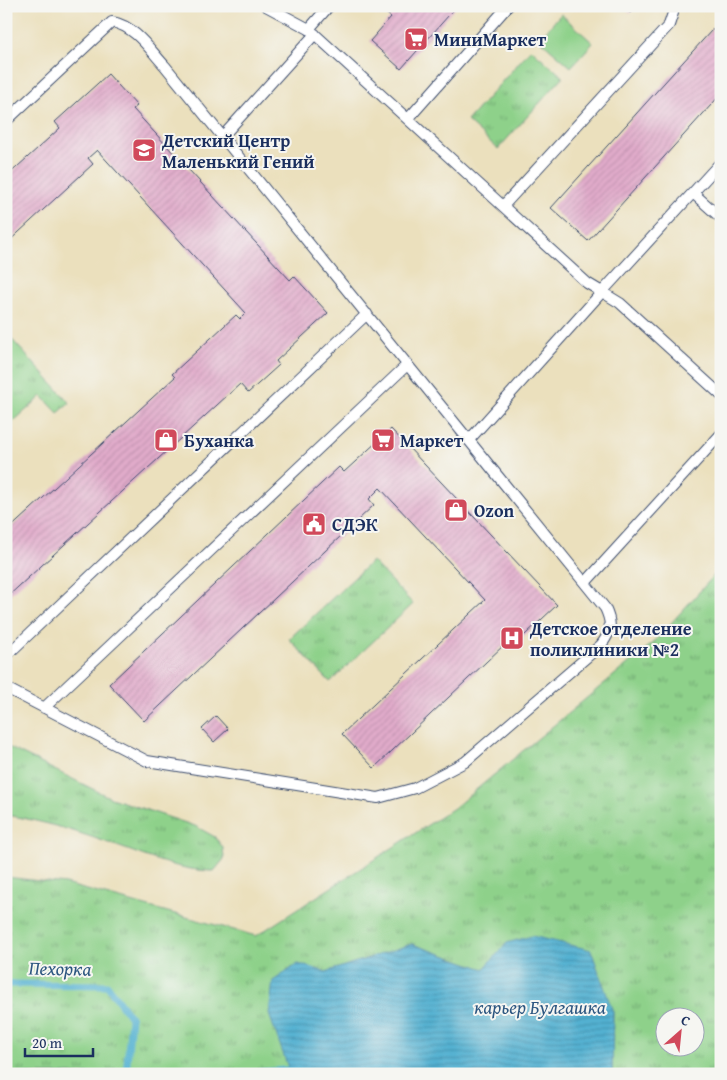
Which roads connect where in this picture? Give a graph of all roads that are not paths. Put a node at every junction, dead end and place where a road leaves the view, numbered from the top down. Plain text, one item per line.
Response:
1 (267, 6) edge
2 (329, 6) edge
3 (508, 6) edge
4 (671, 6) edge
5 (312, 31) junction
6 (408, 119) junction
7 (6, 121) edge
8 (222, 137) junction
9 (721, 162) edge
10 (693, 193) junction
11 (503, 206) junction
12 (721, 218) edge
13 (602, 292) junction
14 (367, 314) junction
15 (407, 365) junction
16 (721, 395) edge
17 (721, 434) edge
18 (468, 440) junction
19 (585, 583) junction
20 (6, 656) edge
21 (6, 688) edge
22 (44, 708) junction

1 - 5 lane
2 - 5 lane
3 - 6 lane
4 - 11 lane
5 - 6 lane
5 - 8 lane
6 - 11 lane
7 - 8 lane
8 - 14 lane
9 - 10 lane
10 - 12 lane
10 - 13 lane
11 - 13 lane
13 - 16 lane
13 - 18 lane
14 - 15 lane
14 - 20 lane
15 - 18 lane
15 - 22 lane
17 - 19 lane
18 - 19 lane
19 - 22 lane
21 - 22 lane

